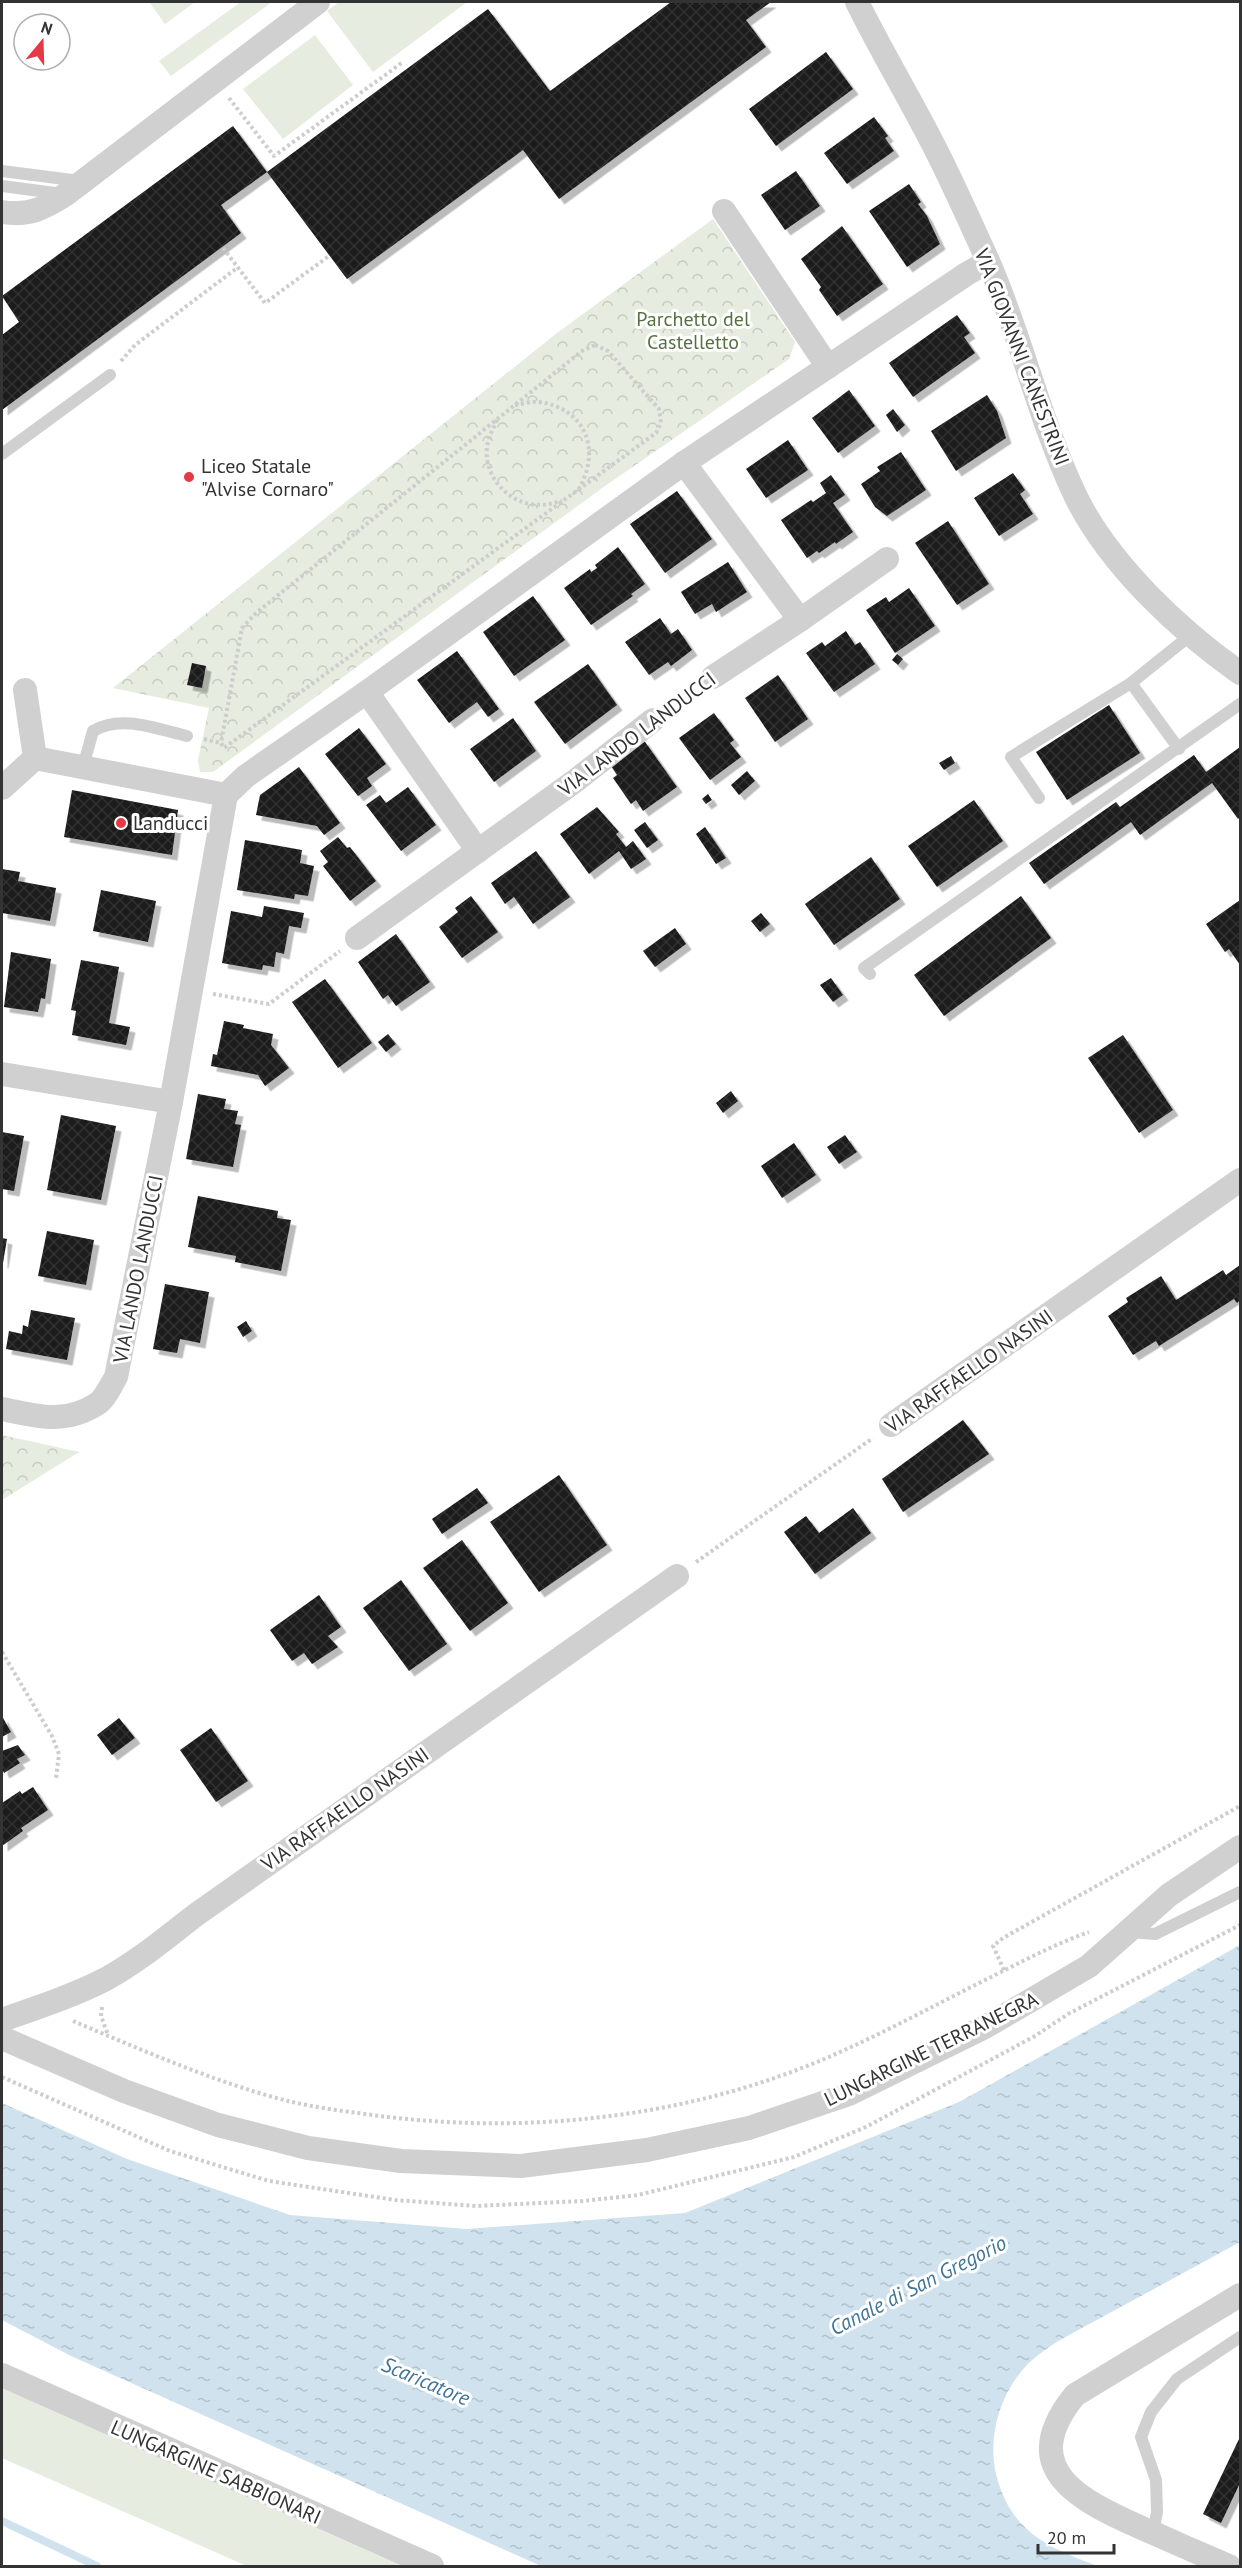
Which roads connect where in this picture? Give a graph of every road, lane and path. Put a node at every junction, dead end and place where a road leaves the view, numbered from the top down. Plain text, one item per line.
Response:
1 (318, 2) edge
2 (856, 2) edge
3 (403, 62) dead end
4 (216, 80) junction
5 (2, 171) edge
6 (2, 186) edge
7 (73, 188) junction
8 (724, 211) dead end
9 (2, 212) edge
10 (223, 248) dead end
11 (329, 256) dead end
12 (988, 262) junction
13 (237, 268) junction
14 (828, 367) junction
15 (110, 375) joint
16 (515, 405) junction
17 (497, 419) junction
18 (2, 454) edge
19 (684, 463) junction
20 (578, 492) junction
21 (566, 501) junction
22 (887, 560) dead end
23 (800, 620) junction
24 (1192, 634) junction
25 (1240, 673) edge
26 (713, 677) joint
27 (1131, 682) junction
28 (25, 690) dead end
29 (367, 692) junction
30 (1240, 704) edge
31 (653, 720) joint
32 (187, 736) dead end
33 (1179, 749) junction
34 (35, 758) junction
35 (83, 767) junction
36 (2, 788) edge
37 (226, 795) junction
38 (1039, 798) dead end
39 (478, 851) junction
40 (357, 938) joint
41 (870, 974) dead end
42 (192, 990) junction
43 (2, 1074) edge
44 (171, 1102) junction
45 (1240, 1180) edge
46 (2, 1409) edge
47 (891, 1425) joint
48 (696, 1562) dead end
49 (677, 1576) dead end
50 (2, 1652) edge
51 (56, 1778) dead end
52 (1240, 1806) edge
53 (1240, 1847) edge
54 (1240, 1893) edge
55 (1240, 1925) edge
56 (1092, 1931) dead end
57 (1123, 1937) junction
58 (1004, 1970) junction
59 (67, 2018) dead end
60 (2, 2020) edge
61 (2, 2038) edge
62 (2, 2077) edge
63 (1240, 2295) edge
64 (1240, 2337) edge
65 (2, 2375) edge
66 (1153, 2533) junction
67 (432, 2566) edge
68 (1229, 2566) edge

1 - 4 street
2 - 12 street, VIA GIOVANNI CANESTRINI
3 - 4 path
4 - 7 street
5 - 7 lane
6 - 7 lane
7 - 9 street
8 - 14 street
10 - 13 path
11 - 13 path
12 - 14 street
12 - 24 street, VIA GIOVANNI CANESTRINI
13 - 15 path
14 - 19 street
15 - 18 lane
16 - 17 path
16 - 20 path
16 - 20 path
17 - 21 path
17 - 21 path
19 - 23 street
19 - 29 street
20 - 21 path
22 - 23 street, VIA LANDO LANDUCCI
23 - 26 street, VIA LANDO LANDUCCI
24 - 25 street, VIA GIOVANNI CANESTRINI
24 - 27 lane
26 - 31 path, VIA LANDO LANDUCCI
27 - 33 lane
27 - 38 lane
28 - 34 street
29 - 37 street
29 - 39 street
30 - 33 lane
31 - 39 street, VIA LANDO LANDUCCI
32 - 35 lane
33 - 41 lane
34 - 35 street
34 - 36 street
35 - 37 street
37 - 42 street, VIA LANDO LANDUCCI
39 - 40 street, VIA LANDO LANDUCCI
40 - 42 path
42 - 44 street, VIA LANDO LANDUCCI
43 - 44 street
44 - 46 street, VIA LANDO LANDUCCI
45 - 47 street, VIA RAFFAELLO NASINI
47 - 48 path, VIA RAFFAELLO NASINI
49 - 60 street, VIA RAFFAELLO NASINI
50 - 51 path
52 - 58 path
53 - 57 street
54 - 57 lane
55 - 62 path
56 - 58 path
57 - 61 street, LUNGARGINE TERRANEGRA
58 - 59 path
63 - 66 street
64 - 66 lane
65 - 67 street, LUNGARGINE SABBIONARI
66 - 68 street

